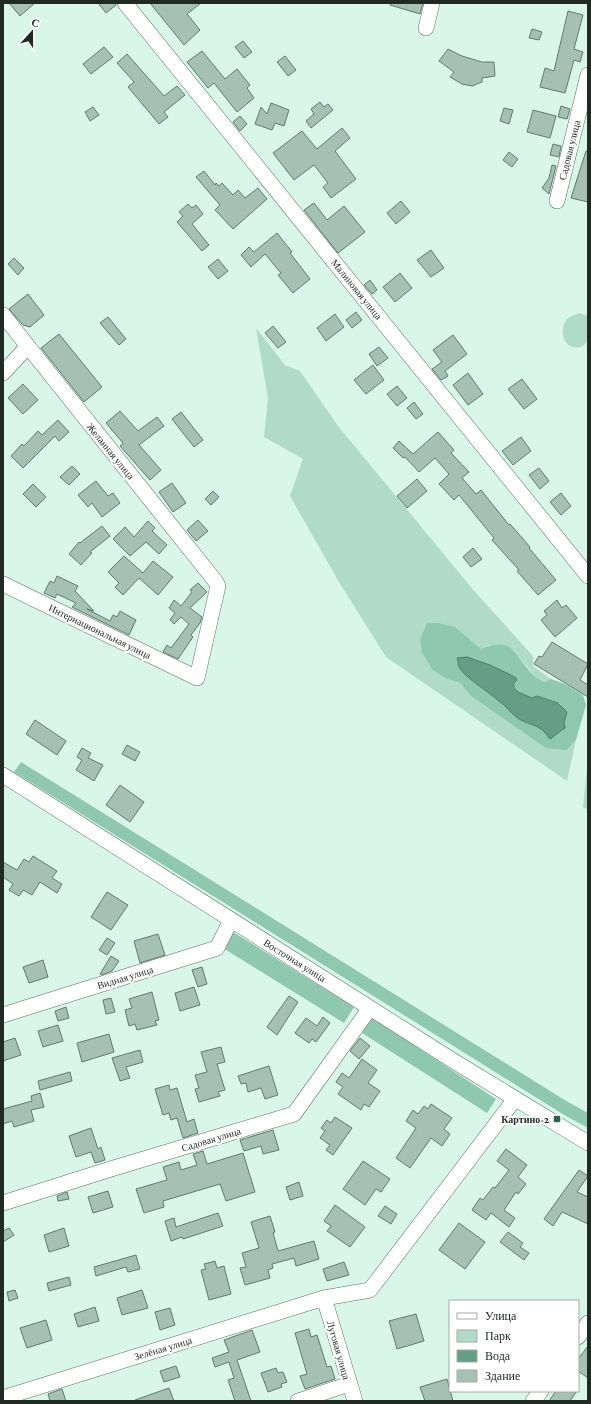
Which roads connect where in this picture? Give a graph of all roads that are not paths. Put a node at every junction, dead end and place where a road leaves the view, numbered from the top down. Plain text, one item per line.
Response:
1 (125, 3) edge
2 (432, 3) edge
3 (426, 28) dead end
4 (588, 75) edge
5 (557, 201) dead end
6 (3, 316) edge
7 (28, 346) junction
8 (3, 373) edge
9 (588, 576) edge
10 (3, 584) edge
11 (197, 678) joint
12 (3, 775) edge
13 (231, 920) junction
14 (370, 1008) junction
15 (3, 1015) edge
16 (515, 1099) junction
17 (588, 1143) edge
18 (3, 1202) edge
19 (324, 1298) junction
20 (588, 1323) edge
21 (579, 1336) edge
22 (349, 1384) junction
23 (540, 1392) edge
24 (3, 1398) edge
25 (298, 1401) edge
26 (355, 1401) edge
27 (533, 1401) edge

1 - 9 street, Малиновая улица
2 - 3 street
4 - 5 street, Садовая улица
6 - 7 street, Желанная улица
7 - 8 street
7 - 11 street, Желанная улица
10 - 11 street, Интернациональная улица
12 - 13 street, Восточная улица
13 - 14 street, Восточная улица
13 - 15 street, Видная улица
14 - 16 street, Восточная улица
14 - 18 street, Садовая улица
16 - 17 street, Восточная улица
16 - 19 street, Зелёная улица
19 - 22 street, Луговая улица
19 - 24 street, Зелёная улица
20 - 21 street
22 - 25 street
22 - 26 street, Луговая улица
23 - 27 street

